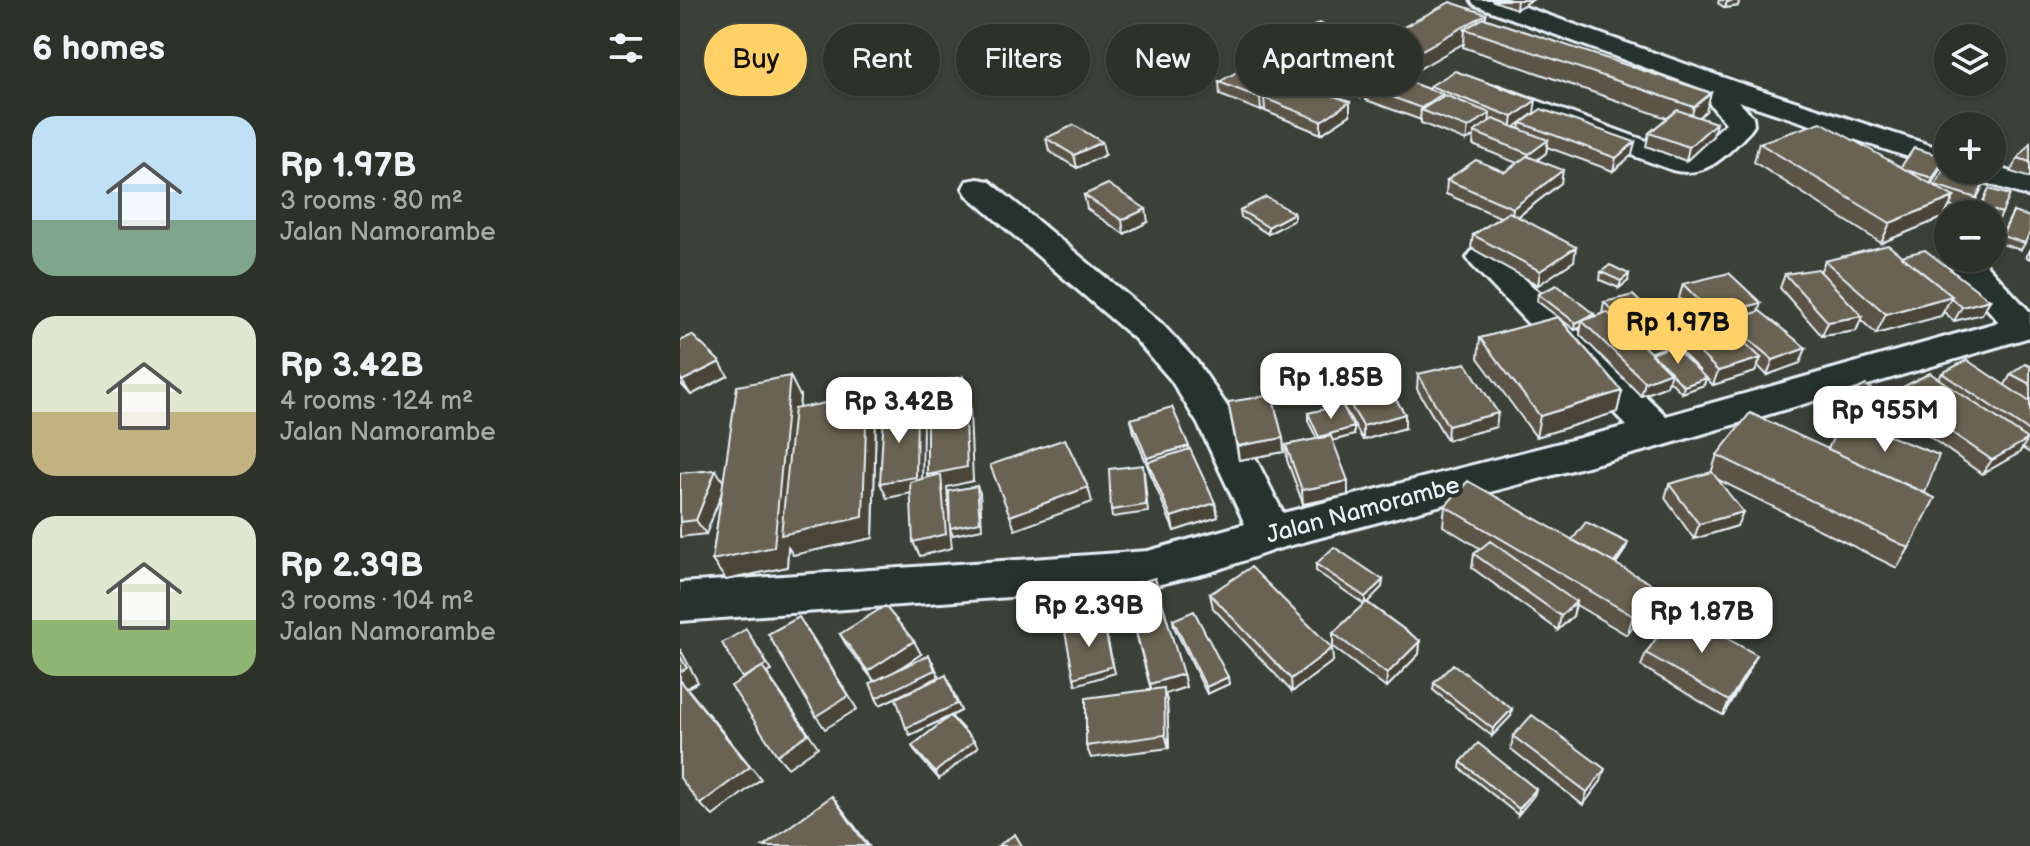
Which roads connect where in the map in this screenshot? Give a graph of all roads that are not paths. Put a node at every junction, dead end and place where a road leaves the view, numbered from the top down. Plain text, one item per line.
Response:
1 (1483, 0) edge
2 (1726, 88) junction
3 (1487, 92) edge
4 (1934, 156) edge
5 (2006, 180) edge
6 (978, 188) dead end
7 (2030, 188) edge
8 (1484, 258) edge
9 (1975, 272) edge
10 (2026, 326) edge
11 (1658, 433) junction
12 (1271, 533) junction
13 (680, 602) edge

1 - 2 street
2 - 3 street
2 - 4 street
5 - 7 street
6 - 12 street
8 - 11 street
9 - 10 street
10 - 11 street, Jalan Namorambe
11 - 12 street, Jalan Namorambe
12 - 13 street, Jalan Namorambe

